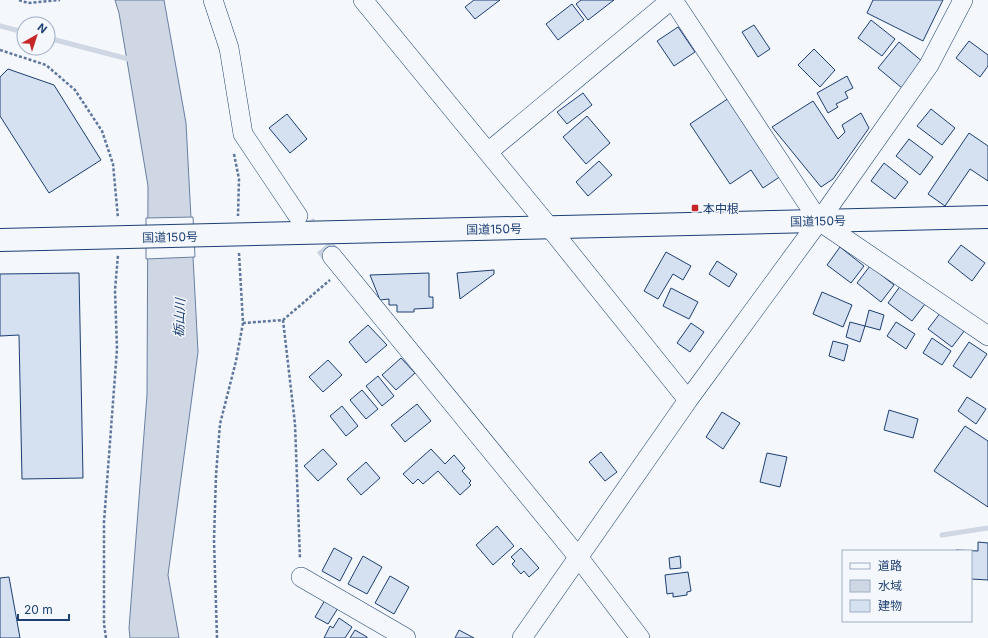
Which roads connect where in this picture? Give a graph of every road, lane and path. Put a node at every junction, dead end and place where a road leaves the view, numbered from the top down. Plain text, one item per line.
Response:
1 (19, 0) edge
2 (60, 0) edge
3 (213, 0) edge
4 (363, 0) edge
5 (672, 0) edge
6 (963, 0) edge
7 (0, 50) edge
8 (233, 148) dead end
9 (488, 152) junction
10 (298, 216) tunnel mouth
11 (988, 217) edge
12 (819, 221) junction
13 (550, 228) junction
14 (237, 235) junction
15 (127, 237) junction
16 (0, 240) edge
17 (338, 263) joint
18 (283, 320) junction
19 (243, 323) junction
20 (988, 336) edge
21 (688, 400) junction
22 (578, 558) junction
23 (301, 577) joint
24 (106, 638) edge
25 (217, 638) edge
26 (406, 638) edge
27 (522, 638) edge
28 (640, 638) edge

1 - 2 path
3 - 10 street
4 - 9 street
5 - 9 street
5 - 12 street
6 - 12 street
7 - 15 path
8 - 14 path
9 - 13 street
11 - 12 highway, 国道150号
12 - 13 highway, 国道150号
12 - 20 street
12 - 21 street
13 - 14 highway, 国道150号
13 - 21 street
14 - 15 highway, 国道150号
14 - 19 path
15 - 16 highway, 国道150号
15 - 24 path
17 - 18 path
17 - 22 street
18 - 19 path
18 - 23 path
19 - 25 path
21 - 22 street
22 - 27 street
22 - 28 street
23 - 26 street

